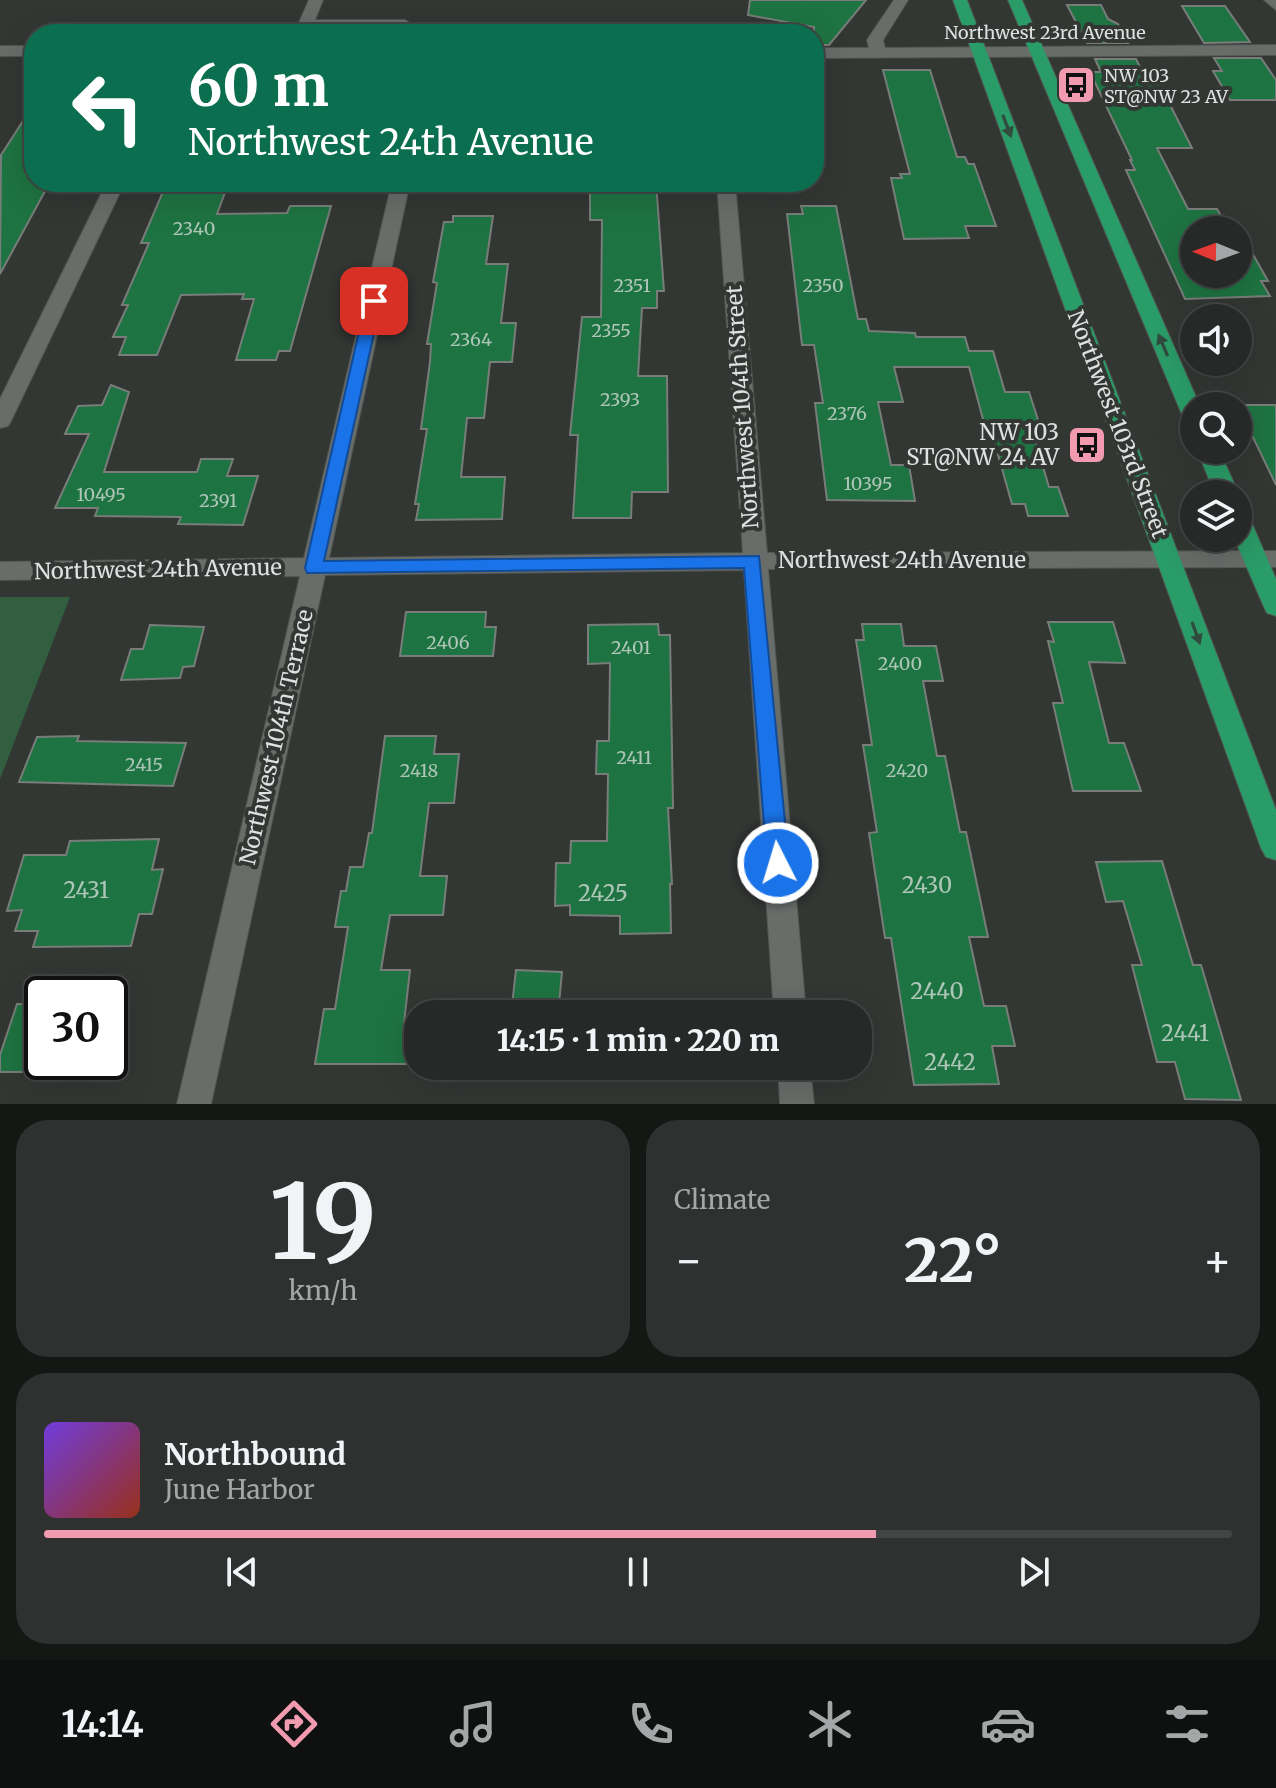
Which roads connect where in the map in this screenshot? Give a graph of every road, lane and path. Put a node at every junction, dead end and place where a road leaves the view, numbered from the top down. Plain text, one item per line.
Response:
1 (316, 0) edge
2 (901, 0) edge
3 (960, 0) edge
4 (1015, 0) edge
5 (1271, 0) edge
6 (1276, 6) edge
7 (306, 24) edge
8 (1276, 50) edge
9 (0, 51) edge
10 (24, 51) edge
11 (824, 53) edge
12 (878, 53) junction
13 (980, 53) junction
14 (1038, 53) junction
15 (111, 192) edge
16 (399, 192) edge
17 (727, 192) edge
18 (1183, 392) edge
19 (0, 421) edge
20 (1252, 539) edge
21 (1169, 559) junction
22 (1266, 559) edge
23 (753, 561) junction
24 (314, 568) junction
25 (0, 571) edge
26 (1276, 607) edge
27 (1276, 848) edge
28 (789, 1000) edge
29 (795, 1080) edge
30 (194, 1104) edge
31 (797, 1104) edge

1 - 7 street
2 - 12 street
3 - 13 main road, Northwest 103rd Street
4 - 14 main road
5 - 6 street
8 - 14 street, Northwest 23rd Avenue
9 - 10 street
11 - 12 street, Northwest 23rd Avenue
12 - 13 street, Northwest 23rd Avenue
13 - 14 street, Northwest 23rd Avenue
13 -> 21 main road, Northwest 103rd Street
18 -> 14 main road
15 - 19 street
16 - 24 street, Northwest 104th Terrace
17 - 23 street, Northwest 104th Street
20 - 22 main road
21 - 22 street, Northwest 24th Avenue
21 - 23 street, Northwest 24th Avenue
21 -> 27 main road, Northwest 103rd Street
22 - 26 main road
23 - 24 street, Northwest 24th Avenue
23 - 28 street, Northwest 104th Street
24 - 25 street, Northwest 24th Avenue
24 - 30 street, Northwest 104th Terrace
29 - 31 street

